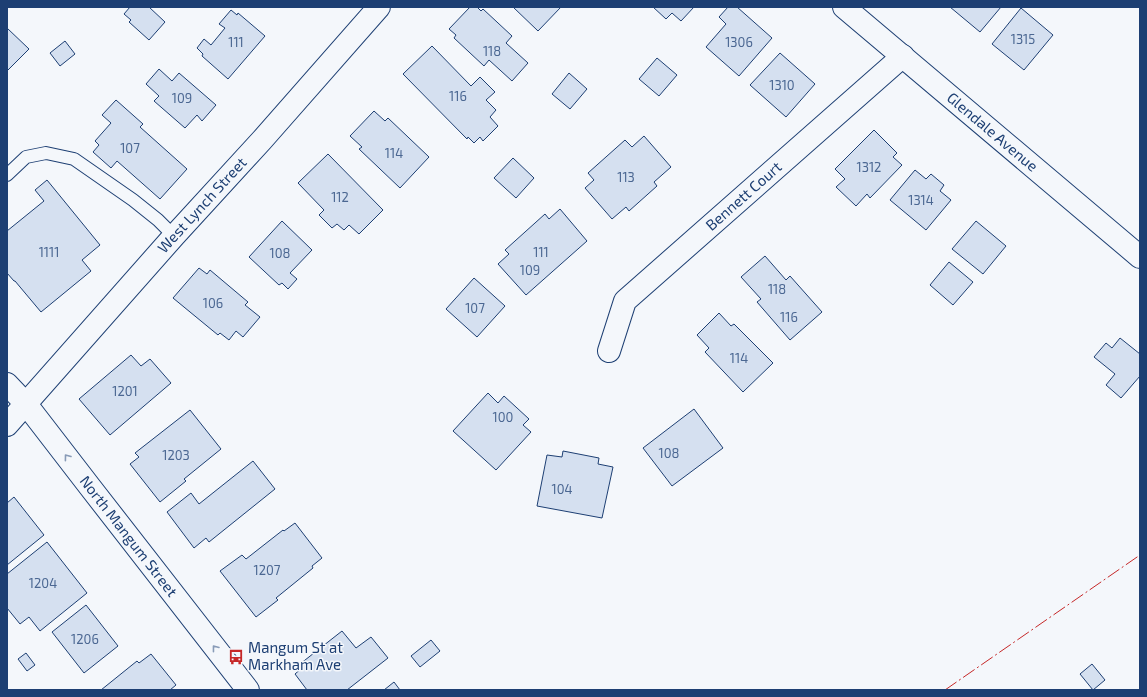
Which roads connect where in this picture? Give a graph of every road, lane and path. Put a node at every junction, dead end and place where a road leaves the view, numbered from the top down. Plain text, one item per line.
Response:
1 (379, 7) edge
2 (844, 7) edge
3 (903, 56) junction
4 (7, 175) edge
5 (174, 236) junction
6 (1140, 257) edge
7 (610, 351) dead end
8 (7, 384) edge
9 (26, 404) junction
10 (7, 425) edge
11 (248, 690) edge

1 - 5 street, West Lynch Street
2 - 3 street, Glendale Avenue
3 - 6 street, Glendale Avenue
3 - 7 street, Bennett Court
4 - 5 lane
5 - 9 street, West Lynch Street
8 - 9 street, North Mangum Street
9 - 10 street, West Lynch Street
11 -> 9 street, North Mangum Street

